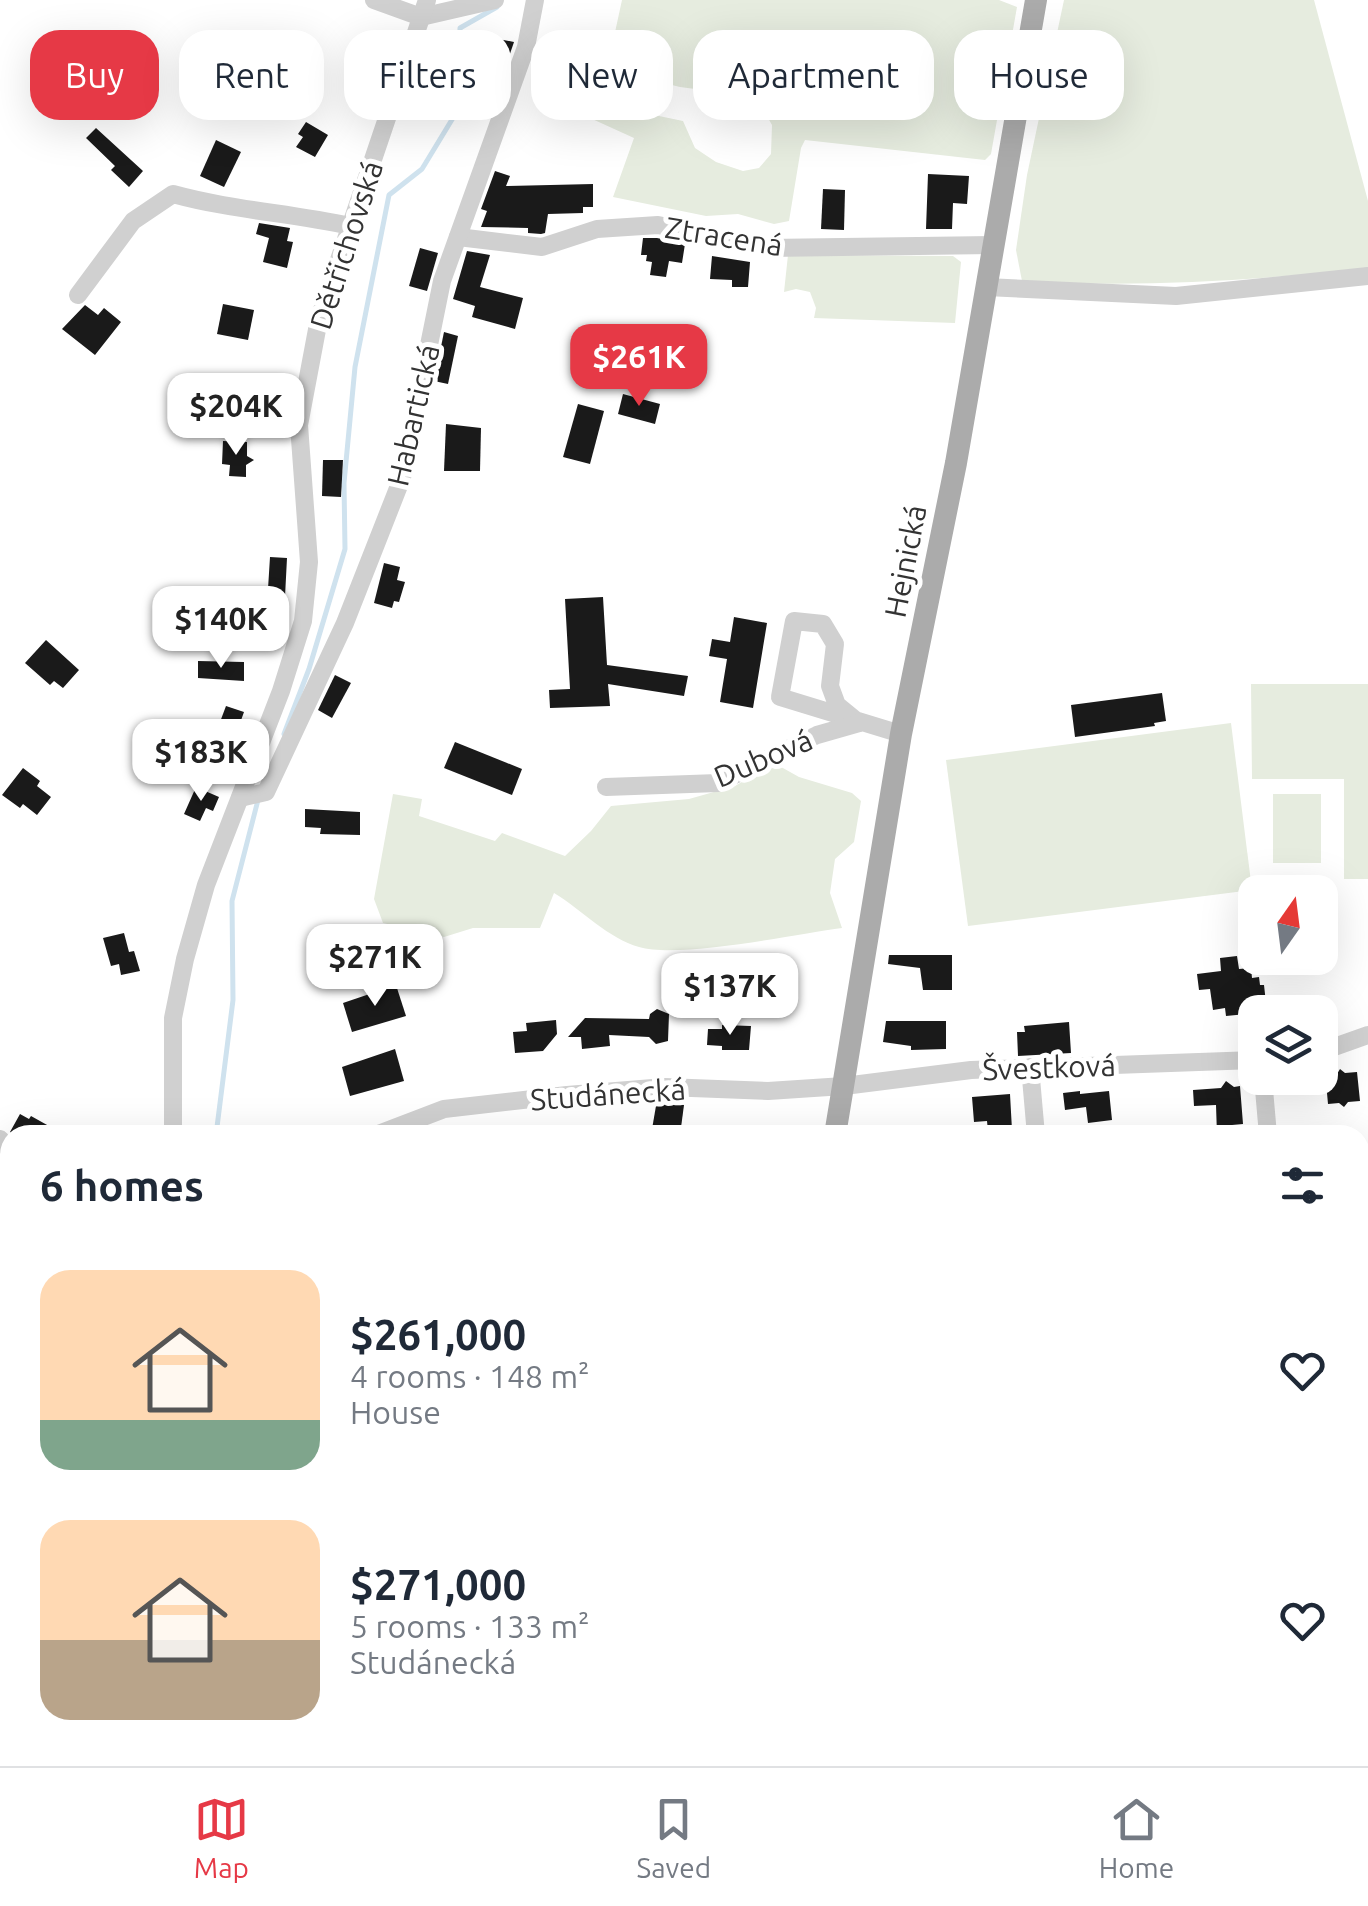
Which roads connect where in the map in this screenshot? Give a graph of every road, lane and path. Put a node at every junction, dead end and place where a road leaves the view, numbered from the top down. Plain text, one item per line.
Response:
1 (374, 0) edge
2 (496, 0) edge
3 (535, 0) edge
4 (1036, 0) edge
5 (424, 9) edge
6 (350, 226) junction
7 (458, 237) junction
8 (993, 246) junction
9 (1368, 276) edge
10 (986, 287) junction
11 (78, 295) dead end
12 (859, 723) junction
13 (900, 734) junction
14 (606, 787) dead end
15 (240, 798) junction
16 (1368, 1035) edge
17 (1338, 1046) edge
18 (1238, 1061) edge
19 (1030, 1067) junction
20 (844, 1086) junction
21 (1265, 1095) edge
22 (173, 1125) edge
23 (402, 1125) edge
24 (838, 1125) edge
25 (1035, 1125) edge
26 (1267, 1125) edge

1 - 5 street
2 - 5 street
3 - 7 street, Habartická
4 - 8 main road, Hejnická
5 - 6 street, Dětřichovská
6 - 11 street
6 - 15 street, Dětřichovská
7 - 8 street, Ztracená
7 - 15 street, Habartická
8 - 10 main road, Hejnická
9 - 10 street
10 - 13 main road, Hejnická
12 - 12 street
12 - 13 street
12 - 14 street, Dubová
13 - 20 main road, Hejnická
15 - 22 street, Dětřichovská
16 - 17 street
18 - 19 street, Švestková
19 - 20 street, Švestková
19 - 25 street
20 - 23 street, Studánecká
20 - 24 main road, Hejnická
21 - 26 street

